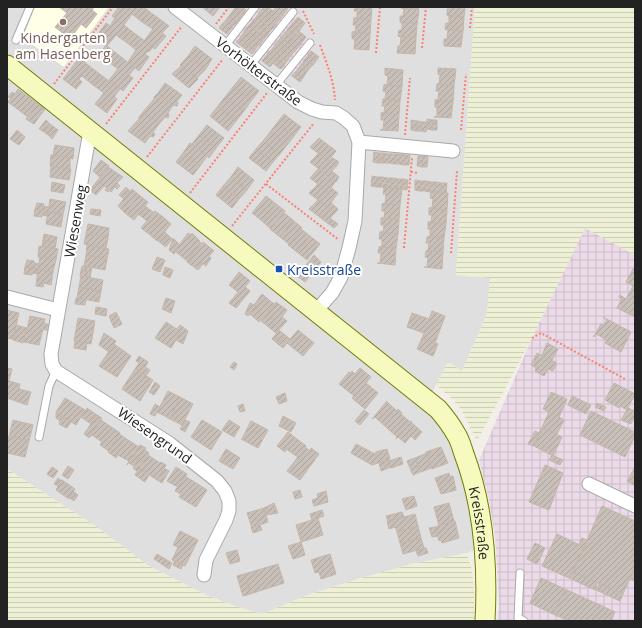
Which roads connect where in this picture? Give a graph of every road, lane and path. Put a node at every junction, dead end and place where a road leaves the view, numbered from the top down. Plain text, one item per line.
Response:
1 (30, 7) edge
2 (113, 7) edge
3 (175, 7) edge
4 (229, 7) edge
5 (256, 7) edge
6 (300, 7) edge
7 (380, 7) edge
8 (426, 7) edge
9 (472, 7) edge
10 (293, 12) dead end
11 (189, 18) junction
12 (470, 28) dead end
13 (209, 33) junction
14 (315, 37) dead end
15 (16, 40) dead end
16 (310, 43) dead end
17 (319, 44) dead end
18 (227, 48) junction
19 (422, 48) dead end
20 (376, 53) dead end
21 (7, 65) edge
22 (250, 66) junction
23 (466, 74) dead end
24 (410, 78) dead end
25 (274, 85) junction
26 (45, 95) junction
27 (322, 112) junction
28 (336, 114) junction
29 (461, 130) dead end
30 (93, 134) junction
31 (358, 142) junction
32 (409, 147) junction
33 (453, 151) dead end
34 (138, 169) junction
35 (458, 171) dead end
36 (411, 173) junction
37 (418, 173) dead end
38 (407, 174) dead end
39 (266, 183) junction
40 (182, 204) junction
41 (223, 237) junction
42 (349, 248) junction
43 (404, 248) dead end
44 (450, 253) dead end
45 (7, 297) edge
46 (58, 310) junction
47 (316, 312) junction
48 (532, 338) dead end
49 (56, 371) junction
50 (624, 379) dead end
51 (39, 437) dead end
52 (589, 484) dead end
53 (635, 506) edge
54 (520, 573) dead end
55 (204, 575) dead end
56 (485, 621) edge
57 (524, 621) edge

1 - 15 lane
2 - 26 path
3 - 11 street, Vorhölterstraße
4 - 13 path
5 - 18 lane
6 - 14 path
7 - 20 path
8 - 19 path
9 - 12 path
10 - 22 lane
11 - 13 street, Vorhölterstraße
11 - 30 path
13 - 18 street, Vorhölterstraße
16 - 25 lane
17 - 28 path
18 - 22 street, Vorhölterstraße
18 - 34 path
21 - 26 main road, Kreisstraße
22 - 25 street, Vorhölterstraße
23 - 29 path
24 - 32 path
25 - 27 street, Vorhölterstraße
25 - 40 path
26 - 30 main road, Kreisstraße
27 - 28 street, Vorhölterstraße
27 - 39 path
28 - 31 street, Vorhölterstraße
30 - 34 main road, Kreisstraße
30 - 46 street, Wiesenweg
31 - 32 street
31 - 42 street, Vorhölterstraße
32 - 33 street
32 - 36 path
34 - 40 main road, Kreisstraße
35 - 44 path
36 - 37 path
36 - 38 path
36 - 43 path
39 - 41 path
39 - 42 path
40 - 41 main road, Kreisstraße
41 - 47 main road, Kreisstraße
42 - 47 street, Vorhölterstraße
45 - 46 street
46 - 49 street
47 - 56 main road, Kreisstraße
48 - 50 path
49 - 51 lane
49 - 55 street, Wiesengrund
52 - 53 street
54 - 57 lane

